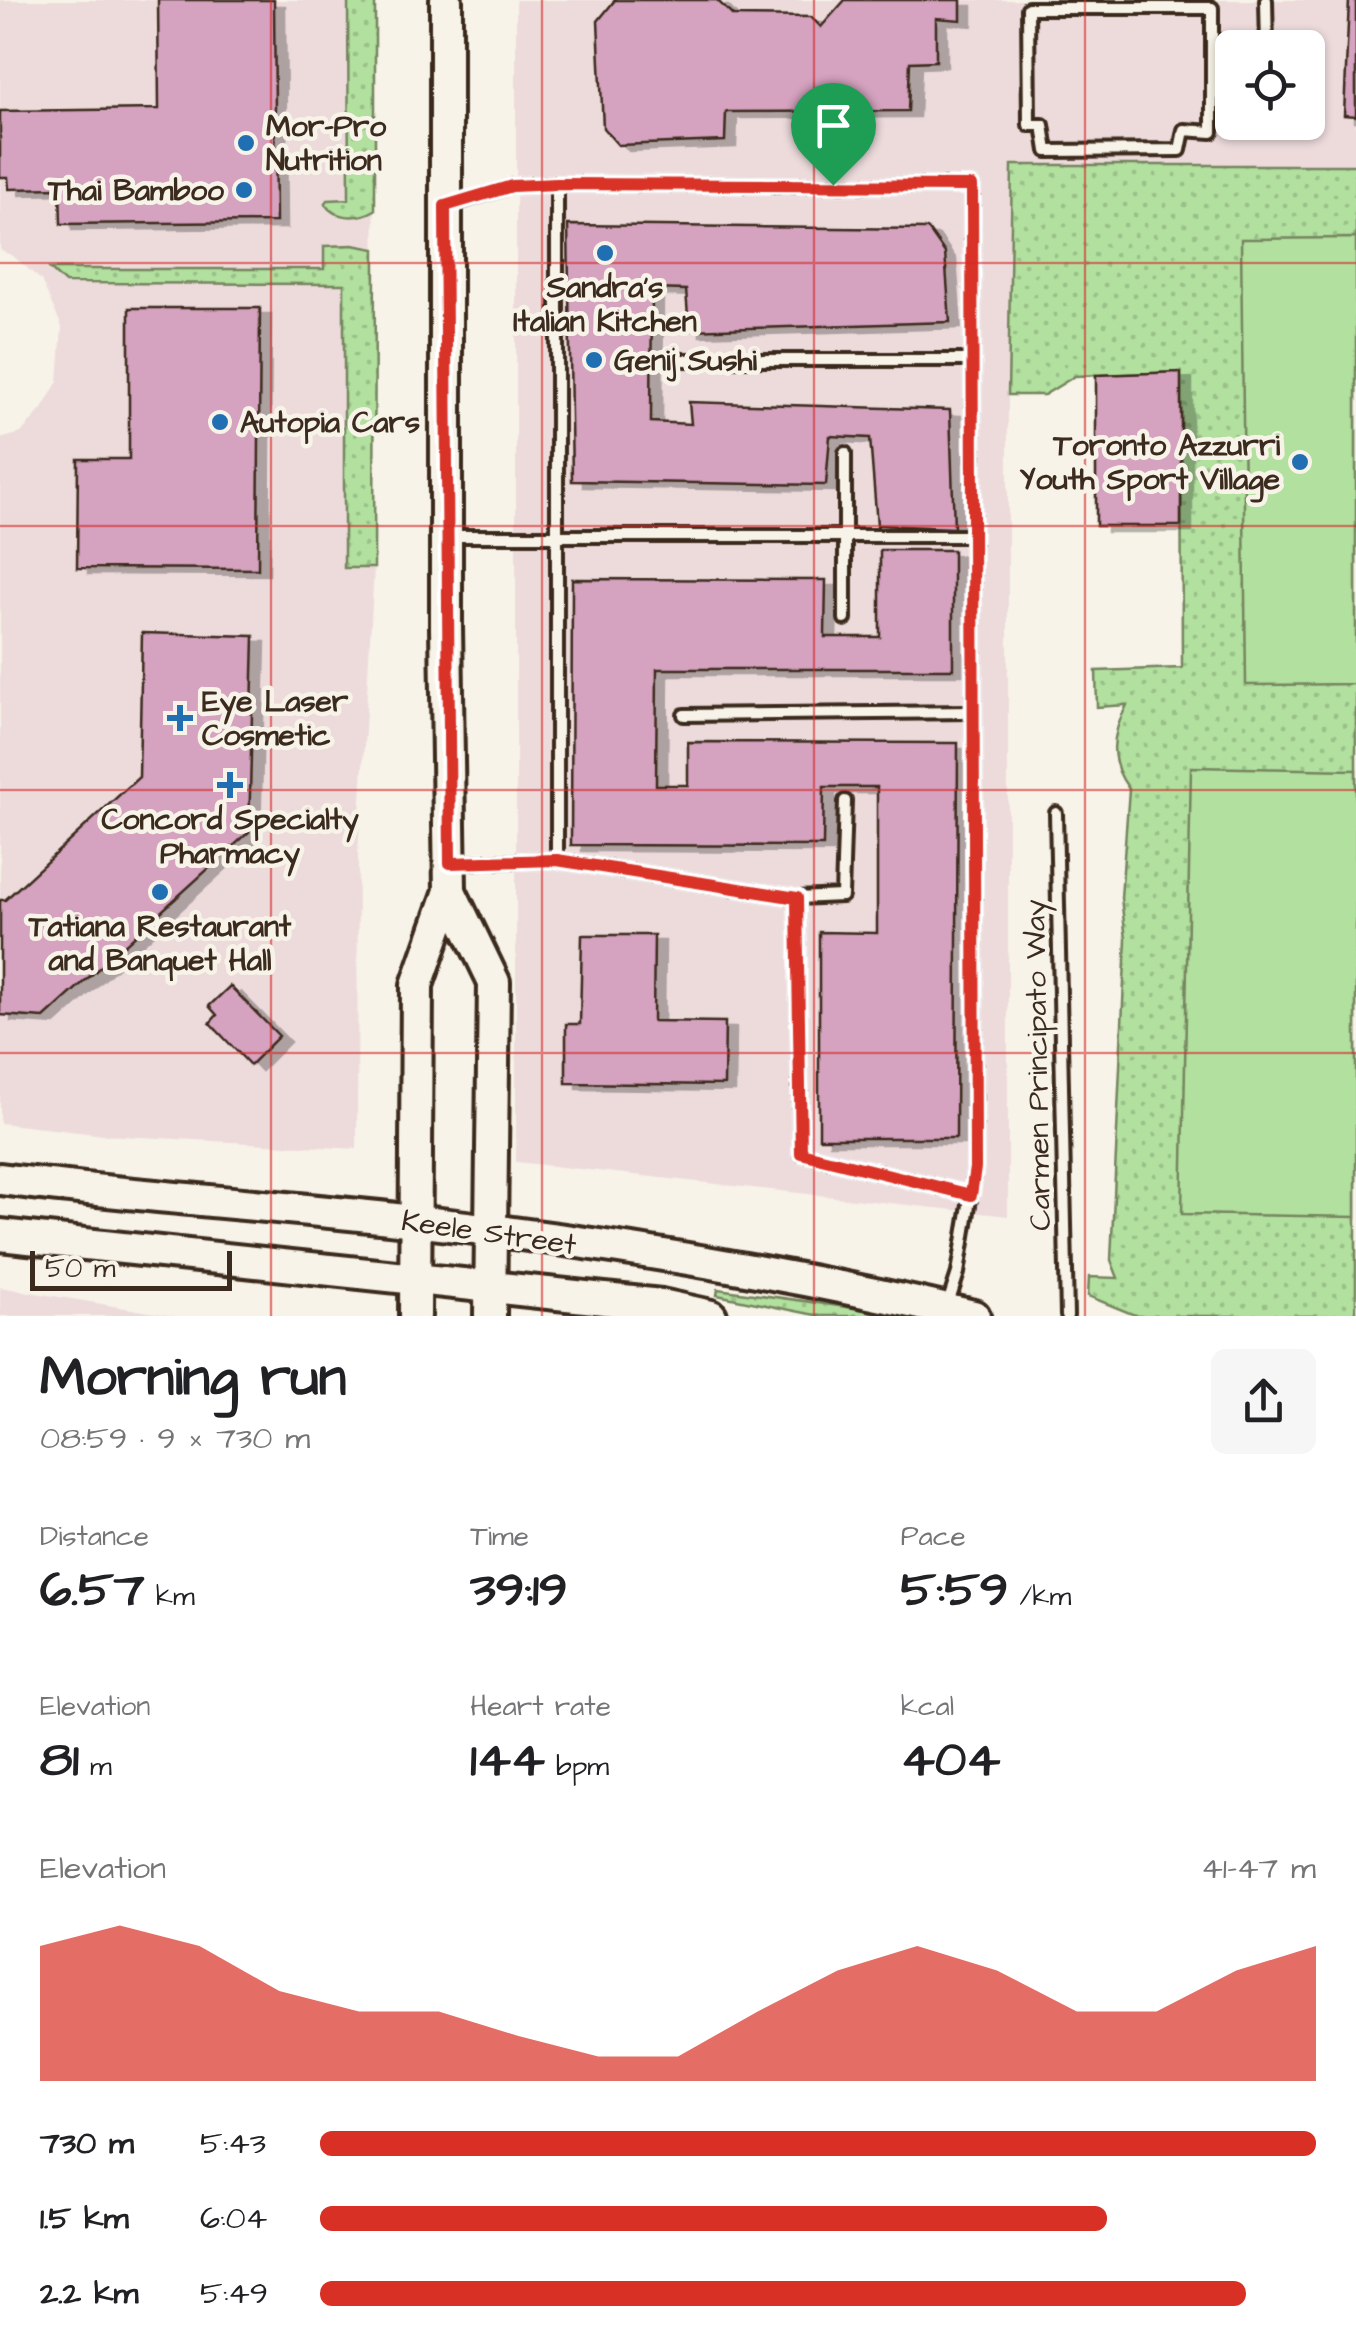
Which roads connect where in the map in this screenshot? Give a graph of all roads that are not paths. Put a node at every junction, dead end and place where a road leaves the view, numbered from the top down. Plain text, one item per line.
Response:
1 (446, 0) edge
2 (1266, 0) edge
3 (1051, 5) edge
4 (1267, 30) edge
5 (557, 184) junction
6 (445, 206) junction
7 (680, 360) dead end
8 (972, 360) junction
9 (845, 453) dead end
10 (556, 534) junction
11 (446, 536) junction
12 (845, 536) junction
13 (973, 536) junction
14 (844, 619) dead end
15 (973, 712) junction
16 (684, 714) dead end
17 (845, 801) dead end
18 (1056, 813) dead end
19 (557, 860) junction
20 (450, 877) junction
21 (797, 898) junction
22 (0, 1179) edge
23 (971, 1195) junction
24 (416, 1221) junction
25 (492, 1231) junction
26 (0, 1235) edge
27 (416, 1278) junction
28 (490, 1301) edge
29 (960, 1313) edge
30 (416, 1316) edge
31 (710, 1316) edge
32 (1067, 1316) edge

1 - 6 main road
2 - 4 lane
3 - 3 lane
5 - 6 lane
5 - 8 lane
5 - 10 lane
6 - 11 main road
7 - 8 lane
8 - 13 lane
9 - 12 lane
10 - 11 lane
10 - 12 lane
10 - 19 lane
11 - 20 main road
12 - 13 lane
12 - 14 lane
13 - 15 lane
15 - 16 lane
15 - 23 lane
17 - 21 lane
18 - 32 lane, Carmen Principato Way
19 - 20 lane
19 - 21 lane
20 - 24 main road
20 - 25 main road
21 - 23 lane
22 - 24 main road, Keele Street
23 - 29 lane
24 - 25 main road, Keele Street
24 - 27 main road
25 - 28 main road
25 - 29 main road, Keele Street
26 - 27 main road, Keele Street
27 - 28 main road, Keele Street
27 - 30 main road
28 - 31 main road, Keele Street

